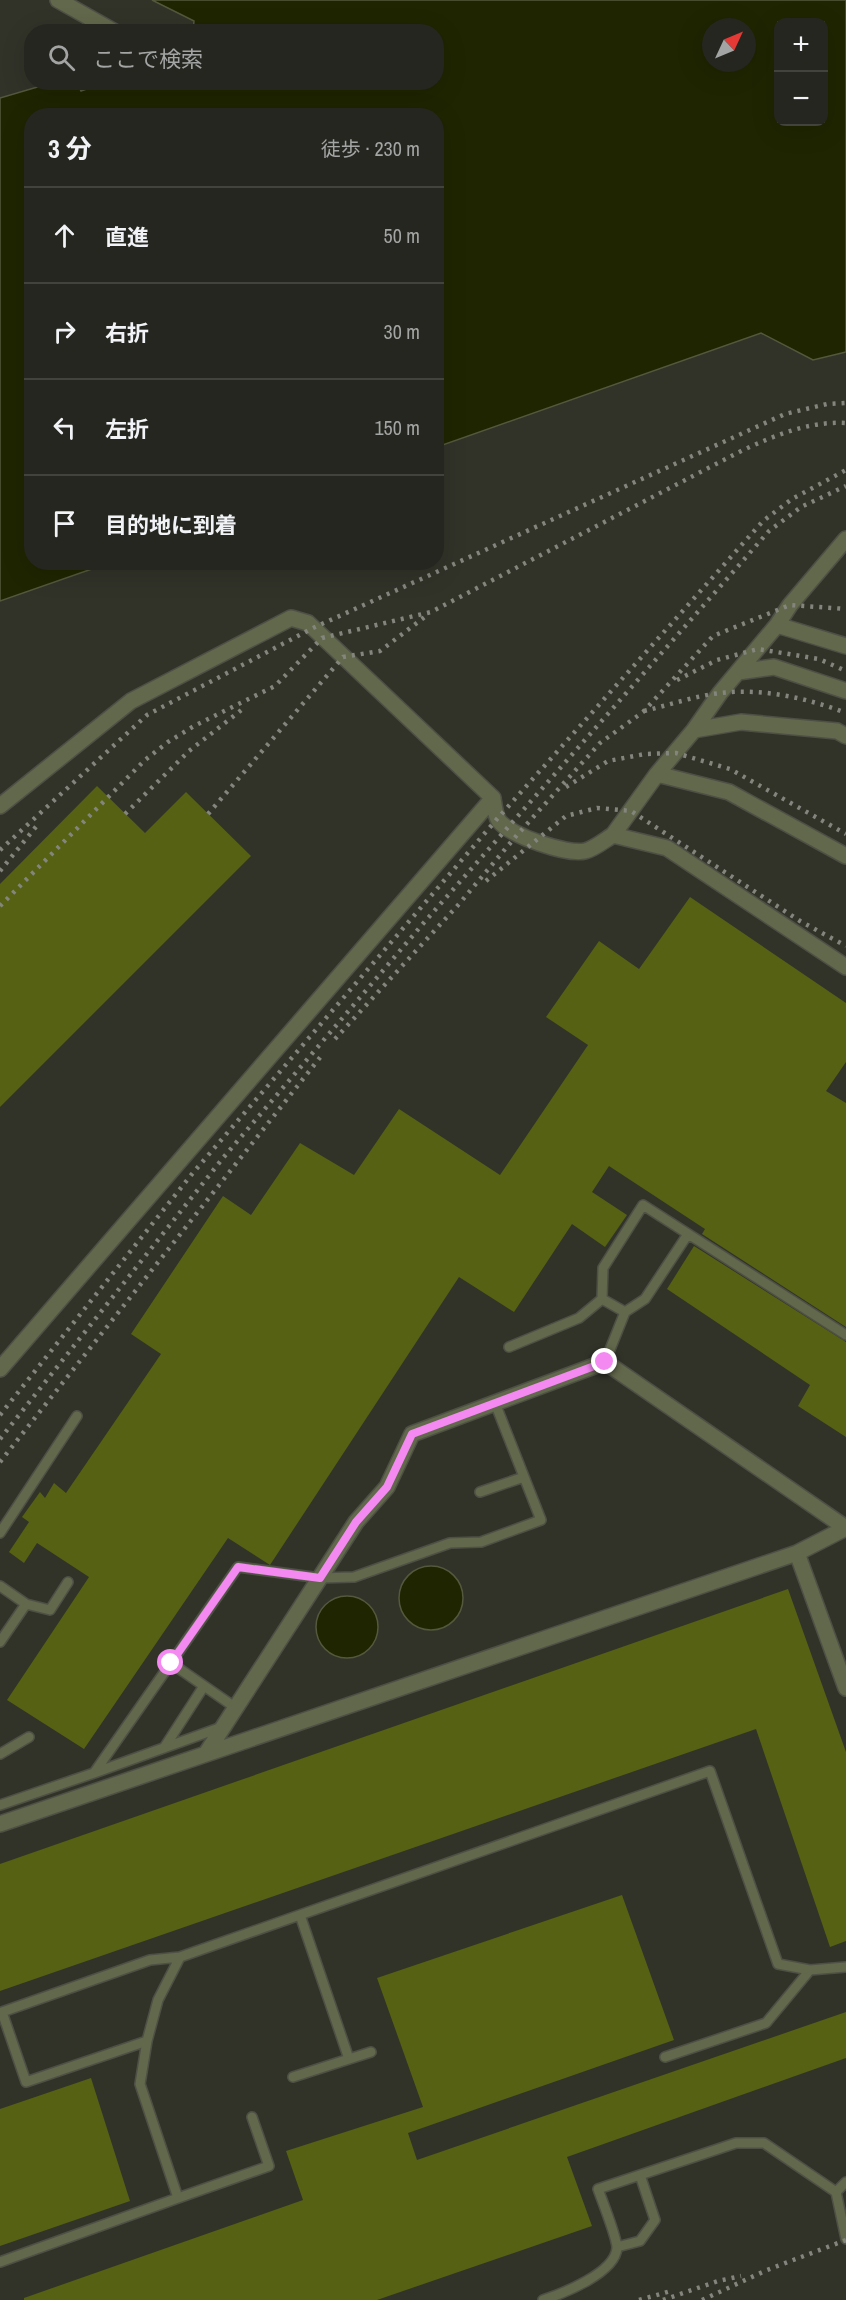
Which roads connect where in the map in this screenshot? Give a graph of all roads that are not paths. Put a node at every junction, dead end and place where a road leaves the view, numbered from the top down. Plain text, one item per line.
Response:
1 (58, 0) edge
2 (101, 24) edge
3 (846, 539) edge
4 (777, 625) junction
5 (846, 646) edge
6 (738, 672) junction
7 (846, 691) edge
8 (694, 730) junction
9 (846, 736) edge
10 (657, 774) junction
11 (493, 798) junction
12 (0, 806) edge
13 (613, 835) junction
14 (846, 856) edge
15 (846, 967) edge
16 (688, 1234) junction
17 (602, 1299) junction
18 (625, 1312) junction
19 (846, 1335) edge
20 (509, 1347) dead end
21 (605, 1362) junction
22 (0, 1370) edge
23 (495, 1403) junction
24 (77, 1416) dead end
25 (524, 1477) junction
26 (480, 1492) dead end
27 (0, 1533) edge
28 (797, 1553) junction
29 (320, 1578) junction
30 (68, 1582) dead end
31 (0, 1586) edge
32 (26, 1604) junction
33 (0, 1642) edge
34 (171, 1663) junction
35 (204, 1686) junction
36 (846, 1688) edge
37 (236, 1708) junction
38 (224, 1726) junction
39 (28, 1737) dead end
40 (164, 1748) junction
41 (207, 1752) junction
42 (0, 1754) edge
43 (94, 1773) junction
44 (0, 1805) edge
45 (0, 1824) edge
46 (300, 1915) junction
47 (180, 1957) junction
48 (846, 1967) edge
49 (810, 1970) junction
50 (147, 2041) junction
51 (371, 2052) dead end
52 (665, 2057) dead end
53 (349, 2059) junction
54 (293, 2077) dead end
55 (252, 2117) dead end
56 (640, 2175) junction
57 (846, 2182) edge
58 (836, 2192) junction
59 (178, 2198) junction
60 (846, 2239) edge
61 (617, 2247) junction
62 (0, 2262) edge
63 (543, 2300) edge

1 - 2 street
3 - 4 street
4 - 5 street
4 - 6 street
6 - 7 street
6 - 8 street
8 - 9 street
8 - 10 street
10 - 13 street
10 - 14 street
11 - 12 street
11 - 13 street
11 - 22 street
13 - 15 street
16 - 17 lane
16 - 18 lane
16 - 19 lane
17 - 18 lane
17 - 20 lane
18 - 21 lane
21 - 23 street
21 - 28 street
23 - 25 lane
23 - 29 street
24 - 27 lane
25 - 26 lane
25 - 29 lane
28 - 36 street
28 - 41 street
29 - 34 lane
29 - 37 street
30 - 32 lane
31 - 32 lane
32 - 33 lane
34 - 35 lane
34 - 43 lane
35 - 37 lane
35 - 40 lane
37 - 38 street
38 - 40 lane
38 - 41 street
39 - 42 lane
40 - 43 lane
41 - 45 street
43 - 44 lane
46 - 47 lane
46 - 49 lane
46 - 53 lane
47 - 50 lane
47 - 50 lane
48 - 49 lane
49 - 52 lane
50 - 59 lane
51 - 53 lane
53 - 54 lane
55 - 59 lane
56 - 58 lane
56 - 61 lane
56 - 61 lane
57 - 58 lane
58 - 60 lane
59 - 62 lane
61 - 63 lane

